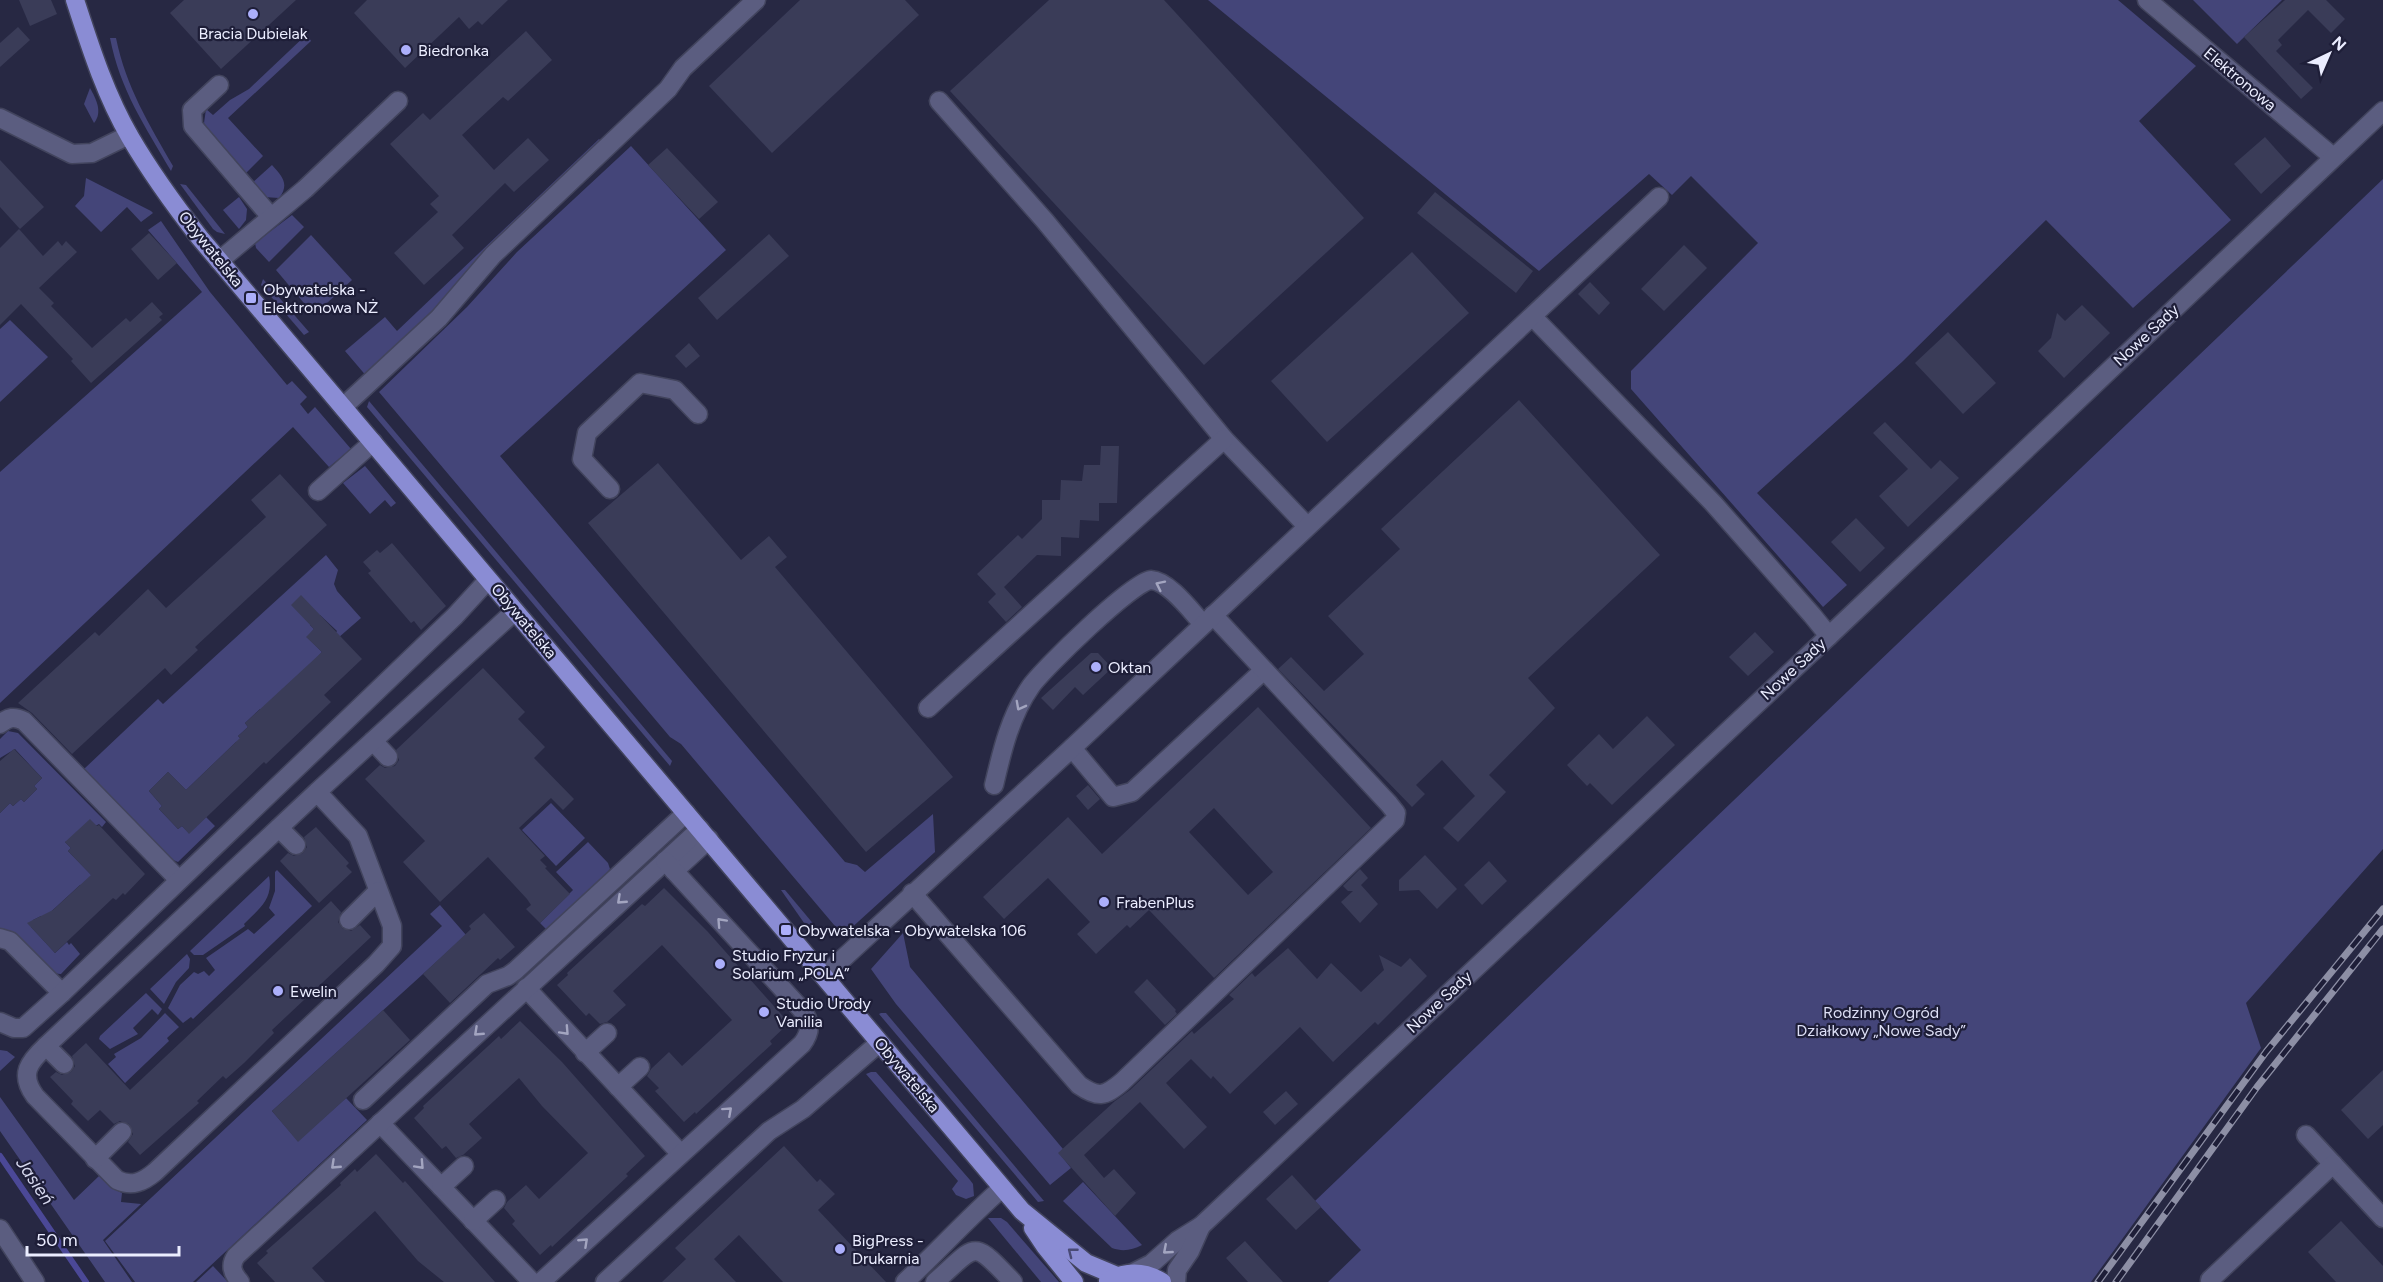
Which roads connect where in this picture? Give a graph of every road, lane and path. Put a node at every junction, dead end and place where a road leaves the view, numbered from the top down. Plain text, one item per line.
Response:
1 (75, 0) edge
2 (756, 0) edge
3 (2147, 0) edge
4 (219, 85) dead end
5 (398, 101) dead end
6 (939, 101) dead end
7 (2383, 111) edge
8 (0, 118) edge
9 (129, 135) junction
10 (2333, 157) junction
11 (1659, 197) dead end
12 (271, 218) junction
13 (219, 261) junction
14 (1533, 317) junction
15 (343, 407) junction
16 (698, 414) dead end
17 (1224, 440) junction
18 (373, 442) junction
19 (610, 489) dead end
20 (318, 491) dead end
21 (1307, 526) junction
22 (488, 580) junction
23 (515, 611) junction
24 (1208, 619) junction
25 (1828, 636) junction
26 (1264, 670) junction
27 (928, 708) dead end
28 (0, 724) edge
29 (373, 741) junction
30 (1072, 748) junction
31 (388, 758) dead end
32 (994, 785) dead end
33 (317, 792) junction
34 (686, 813) junction
35 (279, 828) junction
36 (704, 834) junction
37 (296, 845) dead end
38 (669, 866) junction
39 (179, 880) junction
40 (378, 891) junction
41 (912, 894) junction
42 (349, 920) dead end
43 (0, 938) edge
44 (824, 976) junction
45 (526, 988) junction
46 (62, 993) junction
47 (0, 1022) edge
48 (607, 1033) dead end
49 (879, 1043) junction
50 (46, 1046) junction
51 (585, 1053) junction
52 (64, 1064) dead end
53 (640, 1067) dead end
54 (618, 1087) junction
55 (363, 1100) dead end
56 (380, 1122) junction
57 (122, 1132) dead end
58 (2306, 1135) dead end
59 (680, 1153) junction
60 (95, 1159) junction
61 (2333, 1164) junction
62 (464, 1166) dead end
63 (441, 1187) junction
64 (1002, 1188) junction
65 (496, 1200) dead end
66 (1022, 1211) junction
67 (2383, 1218) edge
68 (473, 1221) junction
69 (1201, 1226) junction
70 (0, 1229) edge
71 (1119, 1277) edge
72 (2210, 1280) dead end
73 (35, 1282) edge
74 (240, 1282) edge
75 (532, 1282) edge
76 (541, 1282) edge
77 (605, 1282) edge
78 (905, 1282) edge
79 (935, 1282) edge
80 (1013, 1282) edge
81 (1074, 1282) edge
82 (1162, 1282) edge
83 (1176, 1282) edge

1 - 9 main road, Obywatelska
2 - 15 street
3 - 10 street, Elektronowa
4 - 12 street
5 - 12 street
6 - 17 street
7 - 10 street, Nowe Sady
8 - 9 street
9 - 13 main road, Obywatelska
10 - 25 street, Nowe Sady
11 - 14 street
12 - 13 street
13 - 15 main road, Obywatelska
14 - 21 street
14 - 25 street
15 - 18 main road, Obywatelska
16 - 19 street
17 - 21 street
17 - 27 street
18 - 20 street
18 - 22 main road, Obywatelska
21 - 24 street
22 - 23 main road, Obywatelska
22 - 39 street
23 - 29 street
23 - 34 main road, Obywatelska
24 - 26 street
24 - 30 street
24 -> 32 street
25 - 69 street, Nowe Sady
26 - 30 street
26 - 41 street
28 - 39 street
29 - 31 street
29 - 33 street
30 - 41 street
33 - 35 street
33 - 40 street
34 - 36 main road, Obywatelska
34 - 55 street
35 - 37 street
35 - 50 street
36 - 38 street
36 - 44 main road, Obywatelska
38 -> 45 street
59 -> 38 street
39 - 46 street
40 - 42 street
40 - 60 street
41 - 44 street
43 - 46 street
44 - 49 main road, Obywatelska
45 -> 51 street
45 -> 56 street
46 - 47 street
48 - 51 street
49 - 64 main road, Obywatelska
49 - 77 street
50 - 52 street
50 - 60 street
51 - 54 street
53 - 54 street
54 - 59 street
56 -> 63 street
56 -> 74 street
57 - 60 street
58 - 61 street
76 -> 59 street
61 - 67 street
61 - 72 street
62 - 63 street
63 - 68 street
64 - 66 main road, Obywatelska
64 - 78 street
65 - 68 street
71 -> 66 main road, Obywatelska
66 - 81 main road, Obywatelska
68 - 75 street
69 -> 71 street, Nowe Sady
69 - 83 street, Nowe Sady
70 - 73 street
71 - 82 main road, Obywatelska
79 - 80 street

